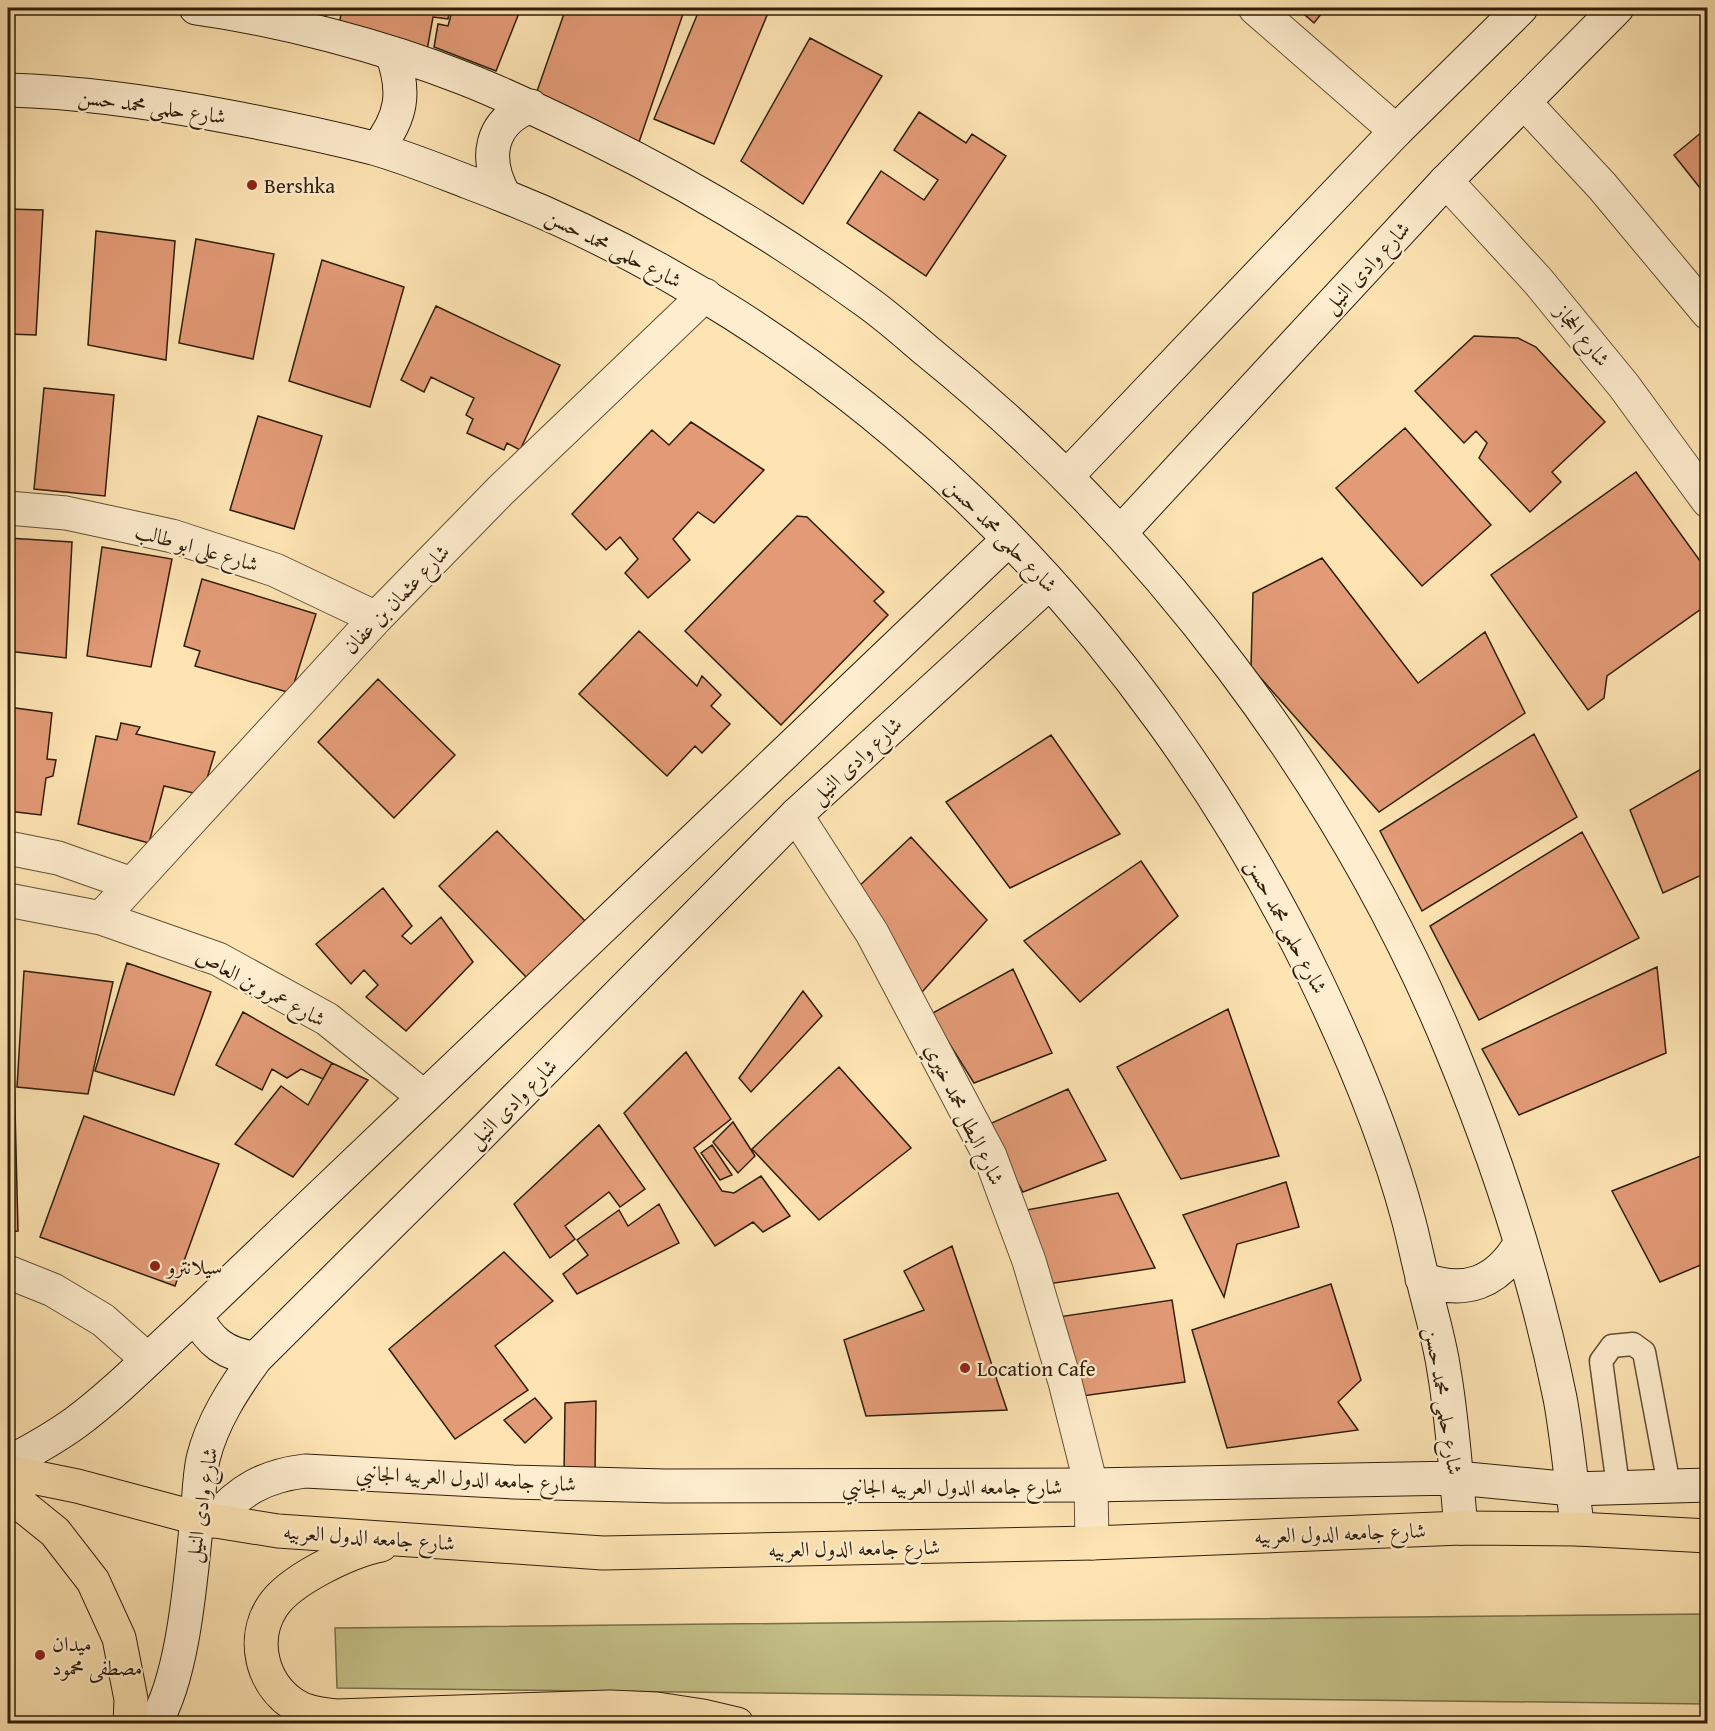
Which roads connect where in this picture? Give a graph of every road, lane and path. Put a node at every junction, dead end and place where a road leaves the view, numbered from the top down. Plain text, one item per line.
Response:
1 (196, 8) edge
2 (1255, 8) edge
3 (1521, 8) edge
4 (1617, 8) edge
5 (392, 54) junction
6 (8, 90) edge
7 (1524, 102) junction
8 (531, 106) junction
9 (1396, 131) junction
10 (377, 149) junction
11 (1446, 180) junction
12 (504, 195) junction
13 (705, 295) junction
14 (1707, 313) edge
15 (1067, 476) junction
16 (1707, 501) edge
17 (8, 508) edge
18 (1120, 533) junction
19 (1008, 540) junction
20 (1049, 583) junction
21 (376, 618) junction
22 (796, 815) junction
23 (8, 848) edge
24 (132, 884) junction
25 (8, 900) edge
26 (100, 918) junction
27 (424, 1097) junction
28 (1520, 1244) junction
29 (8, 1272) edge
30 (1422, 1279) junction
31 (196, 1316) junction
32 (256, 1358) junction
33 (147, 1359) junction
34 (8, 1463) edge
35 (8, 1472) edge
36 (1457, 1478) junction
37 (1091, 1485) junction
38 (1669, 1485) junction
39 (1707, 1485) edge
40 (1617, 1486) junction
41 (1572, 1489) junction
42 (8, 1494) edge
43 (205, 1520) junction
44 (1461, 1528) junction
45 (1578, 1529) junction
46 (1707, 1536) edge
47 (419, 1542) junction
48 (1092, 1543) junction
49 (130, 1724) edge
50 (154, 1724) edge
51 (737, 1724) edge

1 - 5 street
2 - 9 street
3 - 9 street
4 - 7 street, شارع وادى النيل
5 - 8 street
5 - 10 street
6 - 10 street, شارع حلمى محمد حسن
7 - 11 street, شارع وادى النيل
7 - 14 street
8 - 12 street
8 - 15 street
9 - 15 street
10 - 12 street, شارع حلمى محمد حسن
11 - 16 street, شارع الحجاز
11 - 18 street, شارع وادى النيل
12 - 13 street, شارع حلمى محمد حسن
13 - 19 street, شارع حلمى محمد حسن
13 - 21 street, شارع عثمان بن عفان
15 - 18 street
17 - 21 street, شارع على ابو طالب
18 - 28 street
19 - 20 street, شارع حلمى محمد حسن
19 - 27 street
20 - 22 street, شارع وادى النيل
20 - 30 street, شارع حلمى محمد حسن
21 - 24 street, شارع عثمان بن عفان
22 - 32 street, شارع وادى النيل
22 - 37 street, شارع البطل محمد خيري
23 - 24 street
24 - 26 street, شارع عثمان بن عفان
25 - 26 street, شارع عمرو بن العاص
26 - 27 street, شارع عمرو بن العاص
27 - 31 street
28 - 30 street
28 - 41 street
29 - 33 street
30 - 36 street, شارع حلمى محمد حسن
31 - 32 street
31 - 33 street
32 - 43 street, شارع وادى النيل
33 - 34 street
35 - 43 main road, شارع جامعه الدول العربيه
36 - 37 street, شارع جامعه الدول العربيه الجانبي
36 - 41 street, شارع جامعه الدول العربيه الجانبي
36 - 44 street, شارع حلمى محمد حسن
37 - 43 street, شارع جامعه الدول العربيه الجانبي
37 - 48 street, شارع البطل محمد خيري
38 - 39 street, شارع جامعه الدول العربيه الجانبي
38 - 40 street, شارع جامعه الدول العربيه الجانبي
38 - 40 lane
40 - 41 street, شارع جامعه الدول العربيه الجانبي
41 - 45 street
42 - 49 main road
43 - 47 main road, شارع جامعه الدول العربيه
43 - 50 street, شارع وادى النيل
44 - 45 main road, شارع جامعه الدول العربيه
44 - 48 main road, شارع جامعه الدول العربيه
45 - 46 main road, شارع جامعه الدول العربيه
47 - 48 main road, شارع جامعه الدول العربيه
47 - 51 main road

